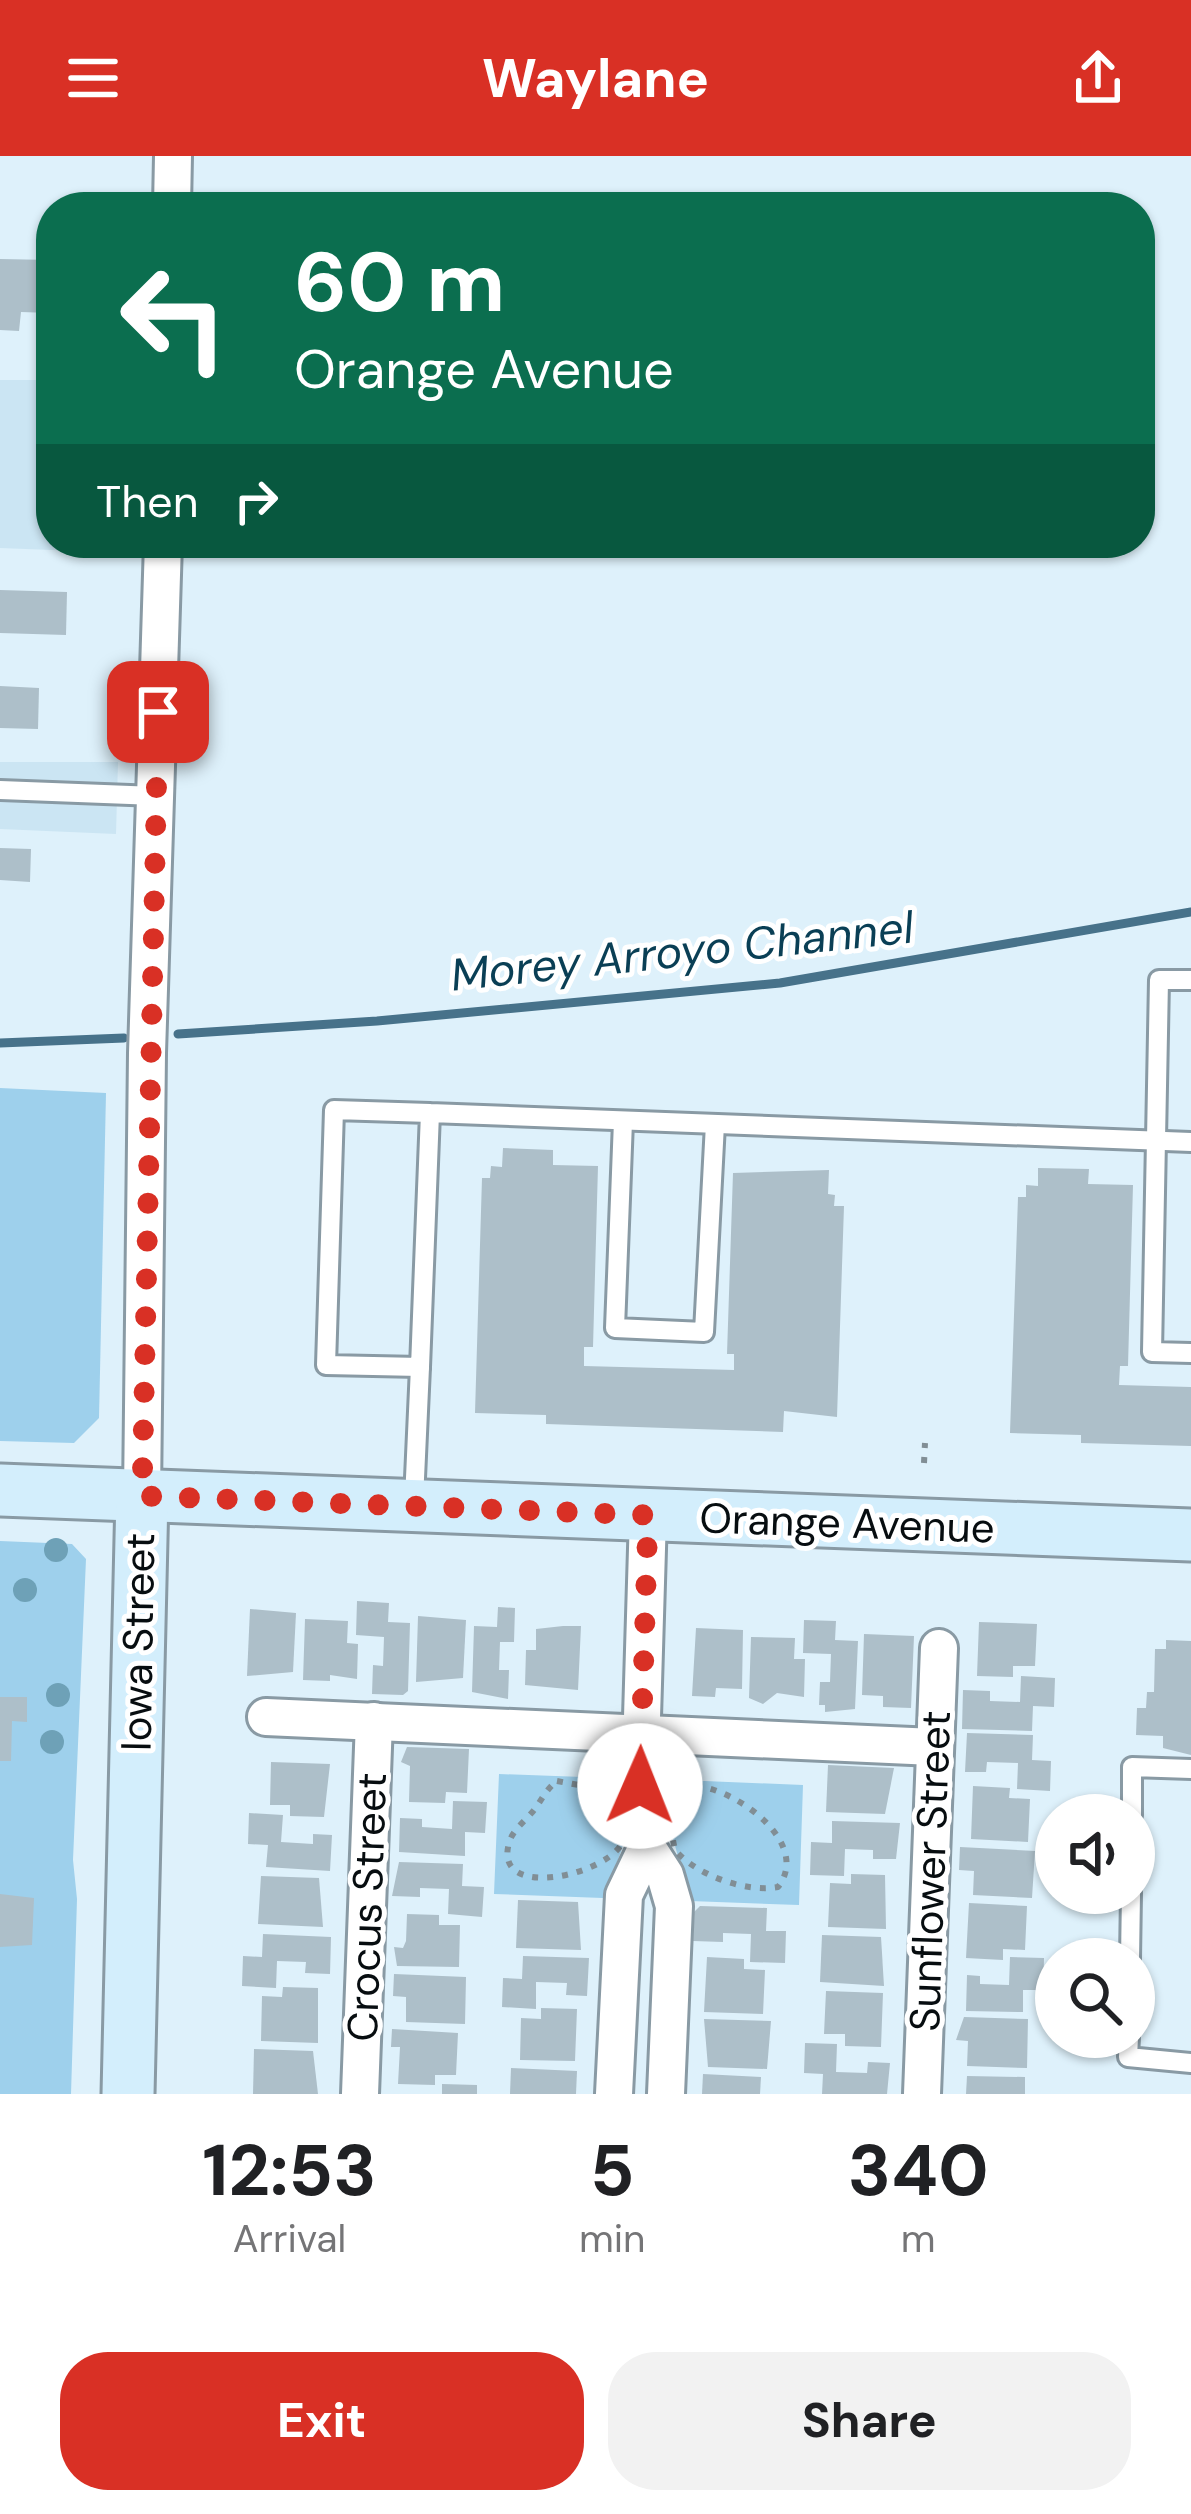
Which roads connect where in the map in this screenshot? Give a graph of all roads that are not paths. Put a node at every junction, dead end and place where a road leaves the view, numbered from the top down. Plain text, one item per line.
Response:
1 (173, 156) edge
2 (172, 192) edge
3 (163, 558) edge
4 (0, 790) edge
5 (156, 796) junction
6 (1191, 980) edge
7 (430, 1114) junction
8 (623, 1121) junction
9 (715, 1124) junction
10 (1158, 1141) junction
11 (1191, 1142) edge
12 (1191, 1353) edge
13 (420, 1366) junction
14 (0, 1490) edge
15 (142, 1496) junction
16 (413, 1507) junction
17 (648, 1515) junction
18 (1191, 1535) edge
19 (939, 1648) dead end
20 (266, 1717) dead end
21 (374, 1720) junction
22 (641, 1732) junction
23 (934, 1747) junction
24 (1191, 1768) edge
25 (1132, 1794) edge
26 (647, 1847) junction
27 (1138, 2058) edge
28 (1191, 2063) edge
29 (128, 2094) edge
30 (359, 2094) edge
31 (614, 2094) edge
32 (666, 2094) edge
33 (922, 2094) edge

1 - 2 street
3 - 5 street, Iowa Street
4 - 5 lane
5 - 15 street, Iowa Street
6 - 10 lane
7 - 8 lane
7 - 13 lane
7 - 13 lane
8 - 9 lane
8 - 9 lane
9 - 10 lane
10 - 11 lane
10 - 12 lane
13 - 16 lane
14 - 15 street, Orange Avenue
15 - 16 street, Orange Avenue
15 - 29 street, Iowa Street
16 - 17 street, Orange Avenue
17 - 18 street, Orange Avenue
17 - 22 street
19 - 23 street, Sunflower Street
20 - 21 street
21 - 22 street
21 - 30 street, Crocus Street
22 - 23 street
22 - 26 street
23 - 33 street, Sunflower Street
24 - 25 lane
26 - 31 street
26 - 32 street
27 - 28 lane

